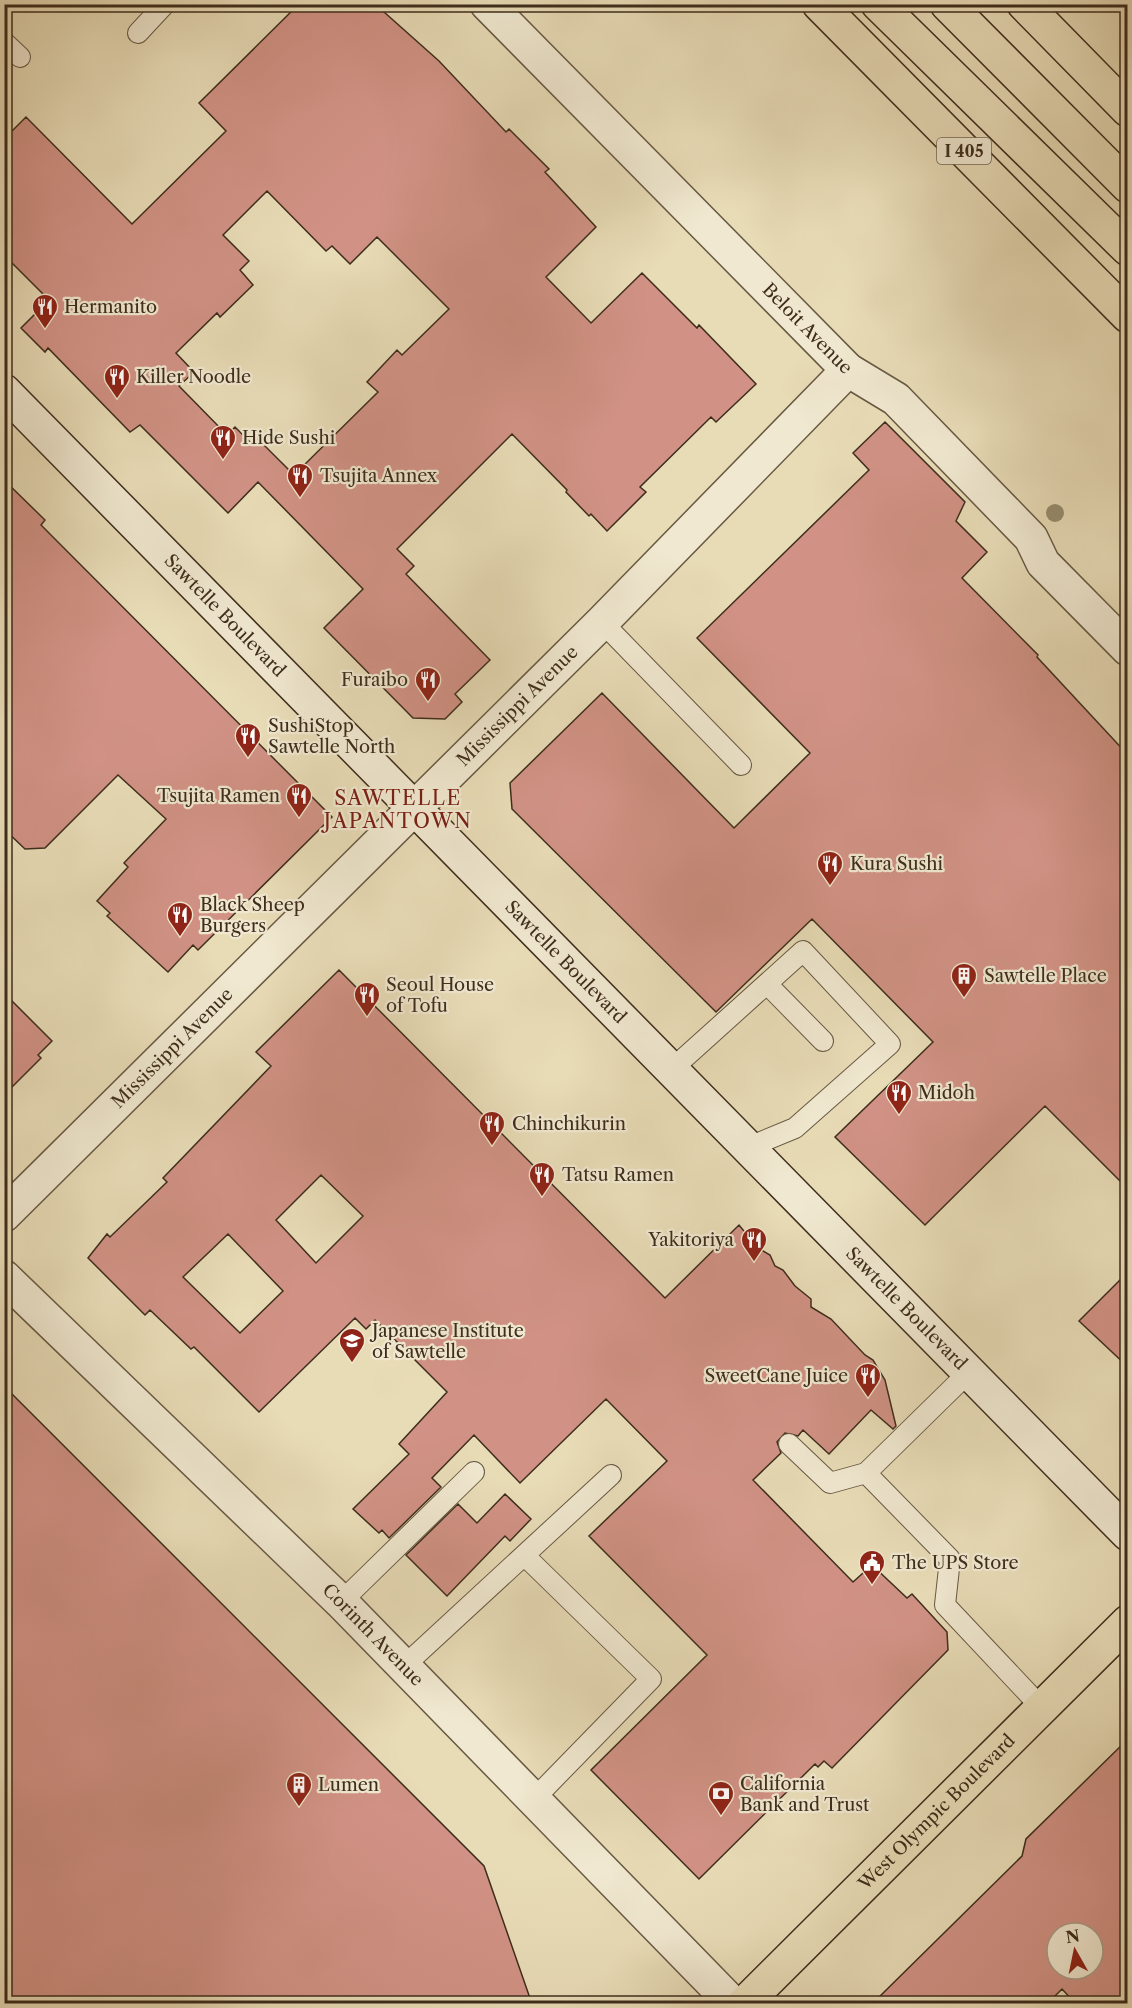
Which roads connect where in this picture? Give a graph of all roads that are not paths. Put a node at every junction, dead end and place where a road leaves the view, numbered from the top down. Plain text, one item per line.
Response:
1 (165, 4) edge
2 (487, 4) edge
3 (819, 4) edge
4 (878, 4) edge
5 (947, 4) edge
6 (1024, 4) edge
7 (138, 33) dead end
8 (4, 42) edge
9 (20, 57) dead end
10 (1128, 110) edge
11 (1128, 186) edge
12 (1128, 249) edge
13 (1128, 316) edge
14 (848, 370) junction
15 (4, 391) edge
16 (602, 622) junction
17 (1128, 649) edge
18 (741, 765) dead end
19 (416, 808) junction
20 (767, 984) junction
21 (823, 1041) dead end
22 (672, 1069) junction
23 (749, 1147) junction
24 (4, 1215) edge
25 (4, 1277) edge
26 (969, 1372) junction
27 (789, 1444) dead end
28 (474, 1472) dead end
29 (866, 1473) junction
30 (611, 1475) dead end
31 (1128, 1534) edge
32 (525, 1556) junction
33 (341, 1602) junction
34 (1128, 1622) edge
35 (404, 1666) junction
36 (1041, 1707) junction
37 (534, 1799) junction
38 (733, 2004) edge
39 (744, 2004) edge

1 - 7 lane
2 - 14 street, Beloit Avenue
3 - 13 main road, I 405
4 - 12 main road
5 - 11 main road
6 - 10 main road
8 - 9 lane
14 - 16 street, Mississippi Avenue
14 - 17 street, Beloit Avenue
15 - 19 street, Sawtelle Boulevard
16 - 18 lane
16 - 19 street, Mississippi Avenue
19 - 22 street, Sawtelle Boulevard
19 - 24 street, Mississippi Avenue
20 - 21 lane
20 - 22 lane
20 - 23 lane
22 - 23 street, Sawtelle Boulevard
23 - 26 street, Sawtelle Boulevard
25 - 33 street, Corinth Avenue
26 - 29 lane
26 - 31 street, Sawtelle Boulevard
27 - 29 lane
28 - 33 lane
29 - 36 lane
30 - 32 lane
32 - 35 lane
32 - 37 lane
33 - 35 street, Corinth Avenue
34 - 36 main road, West Olympic Boulevard
35 - 37 street, Corinth Avenue
36 - 39 main road, West Olympic Boulevard
37 - 38 street, Corinth Avenue

